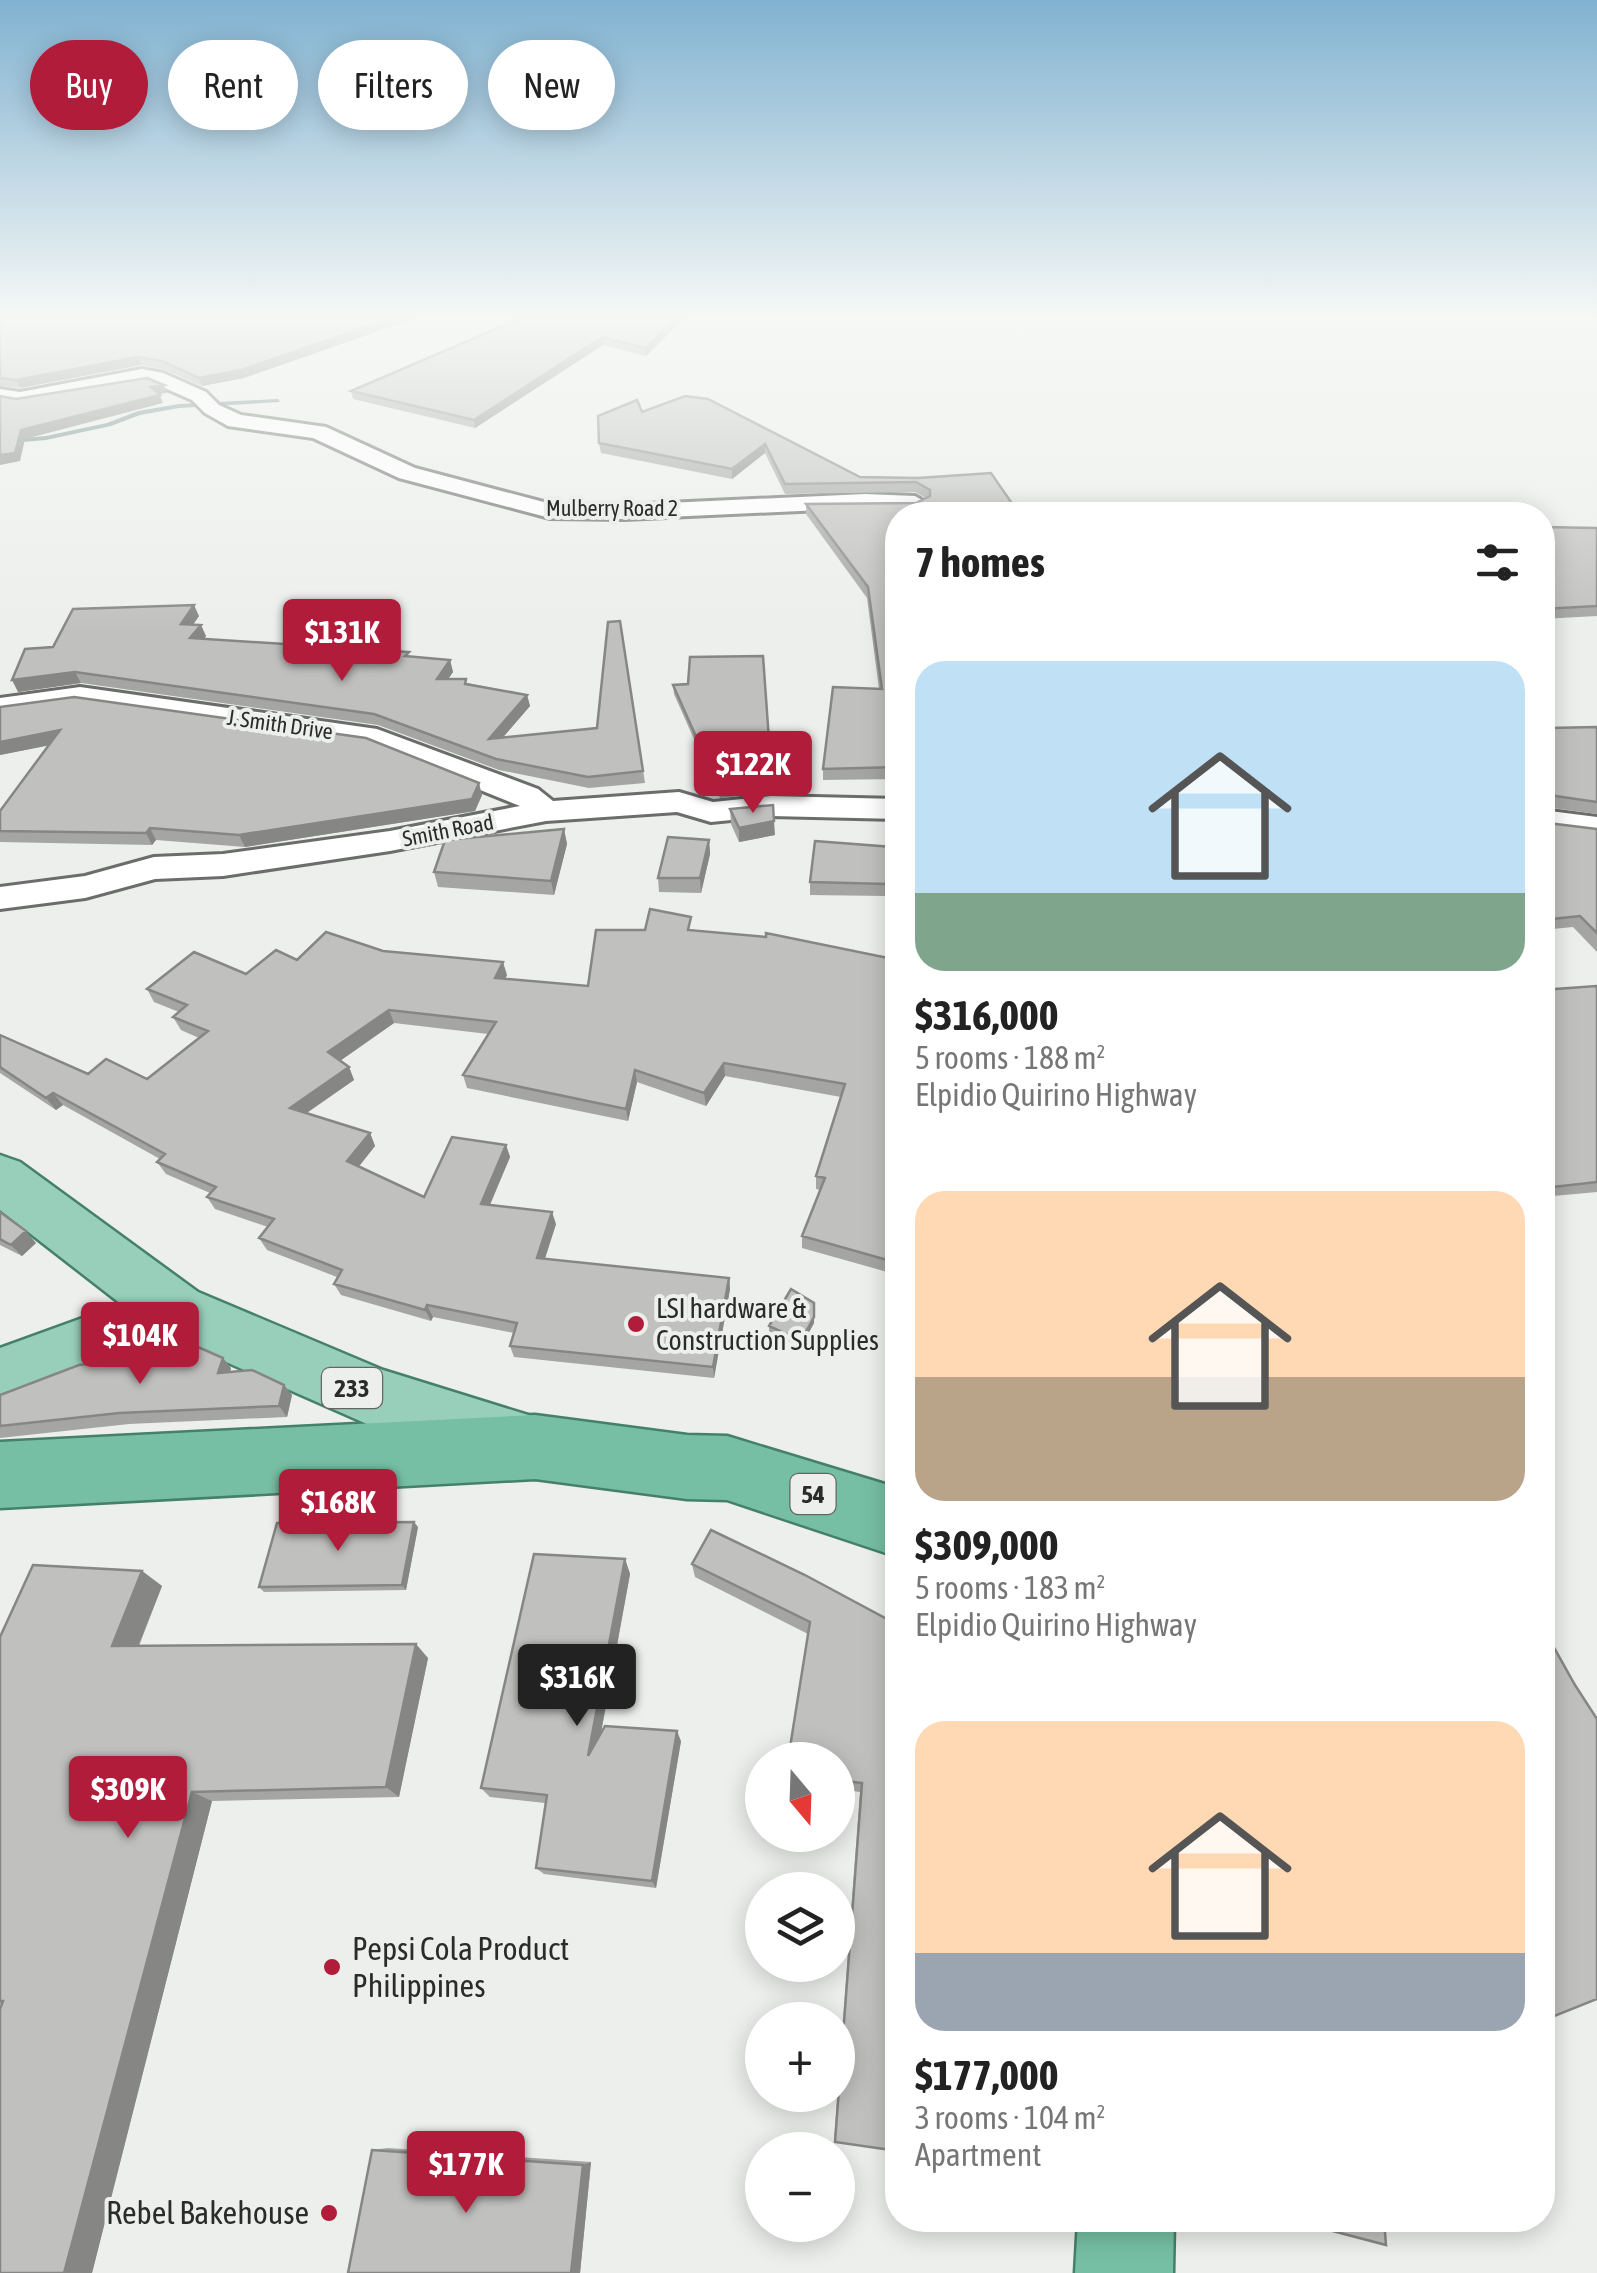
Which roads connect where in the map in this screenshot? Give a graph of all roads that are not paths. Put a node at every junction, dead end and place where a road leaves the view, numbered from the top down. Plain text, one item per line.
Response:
1 (250, 422) edge
2 (890, 502) edge
3 (0, 707) edge
4 (885, 809) edge
5 (546, 811) junction
6 (1555, 822) edge
7 (1597, 827) edge
8 (0, 898) edge
9 (0, 1178) edge
10 (176, 1311) junction
11 (0, 1377) edge
12 (534, 1447) junction
13 (0, 1475) edge
14 (885, 1519) edge
15 (1126, 2232) edge
16 (1124, 2273) edge

1 - 2 street, Mulberry Road 2
3 - 5 street, J. Smith Drive
4 - 5 street, Smith Road
5 - 8 street, Smith Road
6 - 7 street
9 - 10 main road, 233
10 - 11 main road
10 - 12 main road, 233
12 - 13 highway, 54
12 - 14 highway, 54
15 - 16 highway

